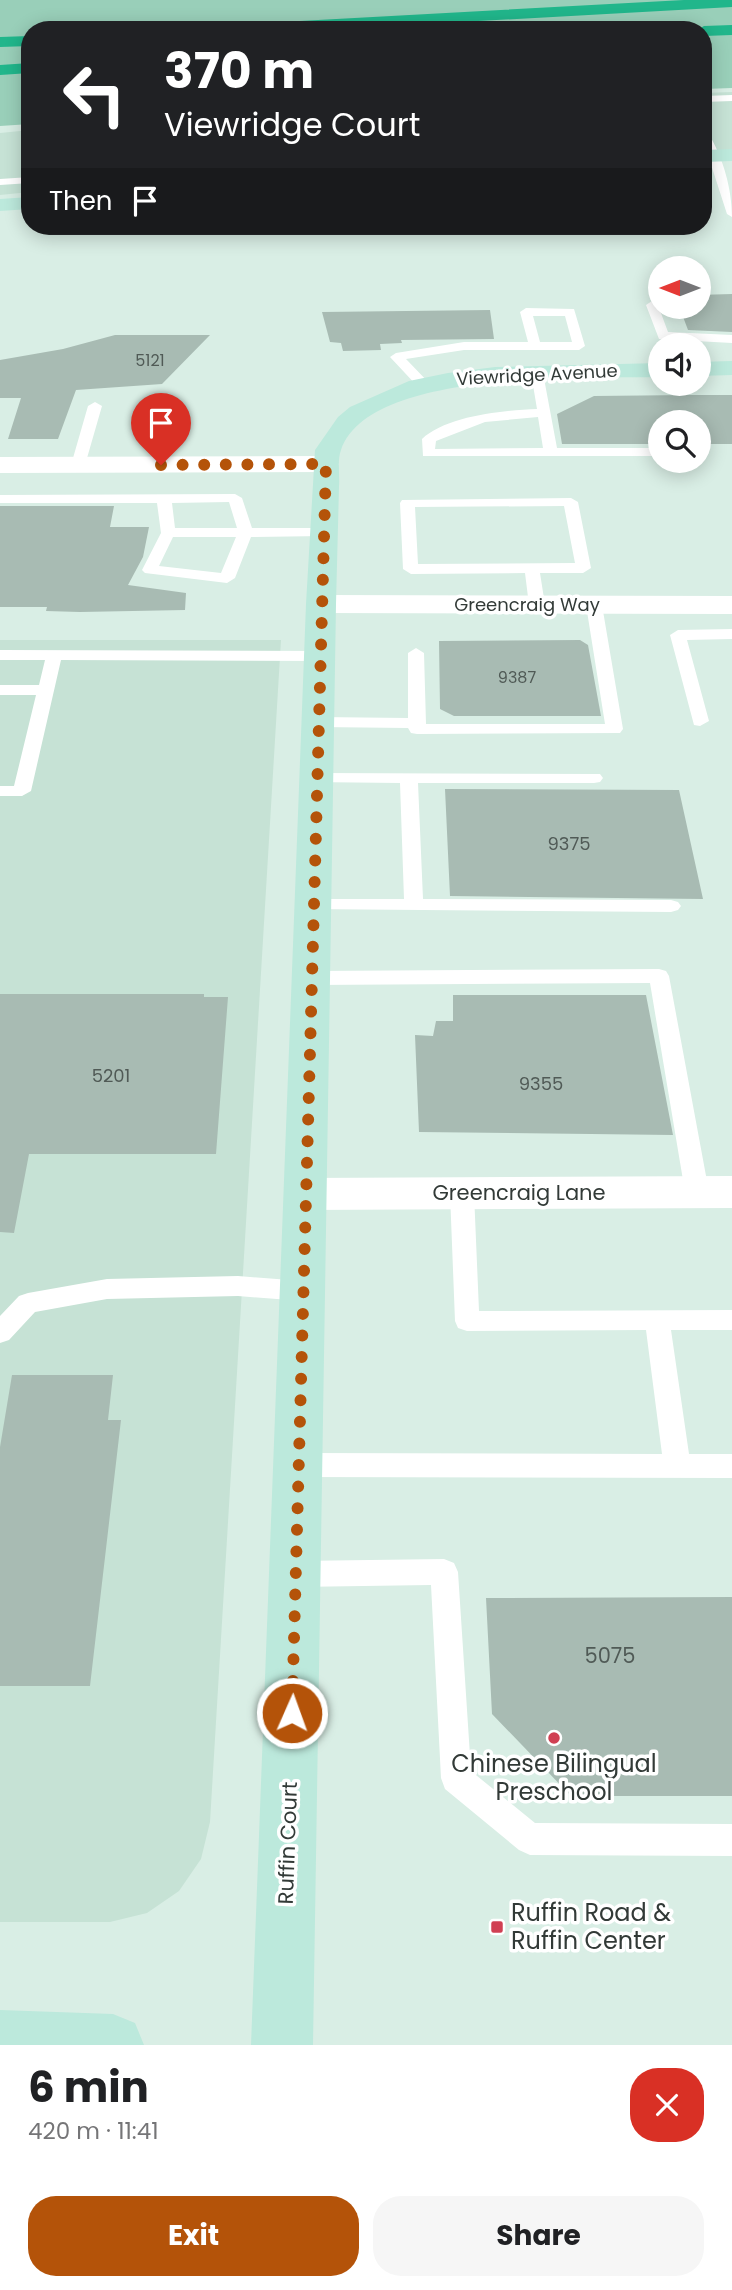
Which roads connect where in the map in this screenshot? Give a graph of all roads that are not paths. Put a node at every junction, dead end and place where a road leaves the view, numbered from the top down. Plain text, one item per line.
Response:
1 (732, 2) edge
2 (388, 21) edge
3 (732, 30) edge
4 (712, 31) edge
5 (21, 40) edge
6 (0, 41) edge
7 (21, 69) edge
8 (0, 70) edge
9 (732, 98) edge
10 (712, 99) edge
11 (716, 155) edge
12 (732, 175) edge
13 (719, 176) junction
14 (21, 181) edge
15 (0, 182) edge
16 (21, 204) edge
17 (0, 205) edge
18 (732, 214) edge
19 (657, 319) edge
20 (732, 339) edge
21 (534, 346) dead end
22 (732, 368) edge
23 (711, 369) edge
24 (648, 370) edge
25 (537, 373) junction
26 (424, 385) junction
27 (94, 407) dead end
28 (544, 413) junction
29 (551, 452) junction
30 (648, 452) edge
31 (326, 464) junction
32 (0, 465) edge
33 (78, 465) junction
34 (164, 498) junction
35 (0, 499) edge
36 (246, 532) junction
37 (324, 532) junction
38 (168, 533) junction
39 (531, 568) junction
40 (321, 604) junction
41 (537, 605) junction
42 (594, 605) junction
43 (732, 605) edge
44 (732, 634) edge
45 (416, 653) dead end
46 (0, 655) edge
47 (54, 655) junction
48 (320, 656) junction
49 (0, 690) edge
50 (46, 690) junction
51 (700, 721) dead end
52 (318, 722) junction
53 (417, 723) junction
54 (316, 779) junction
55 (409, 779) junction
56 (594, 779) dead end
57 (0, 791) edge
58 (313, 905) junction
59 (414, 906) junction
60 (671, 906) dead end
61 (311, 978) junction
62 (714, 1192) edge
63 (462, 1193) junction
64 (305, 1194) junction
65 (303, 1291) junction
66 (657, 1320) junction
67 (732, 1320) edge
68 (0, 1333) edge
69 (299, 1465) junction
70 (677, 1466) junction
71 (732, 1466) edge
72 (296, 1574) junction
73 (732, 1840) edge
74 (0, 2040) edge
75 (113, 2045) edge
76 (282, 2045) edge

1 - 2 highway
3 - 4 highway
5 - 6 highway
7 - 8 highway
9 - 10 lane
11 - 13 lane
12 - 13 lane
13 - 18 lane
14 - 15 lane
16 - 17 street
19 - 20 lane
21 - 26 lane
22 - 23 street
24 - 25 street, Viewridge Avenue
25 - 26 street, Viewridge Avenue
25 - 28 lane
26 - 31 street, Viewridge Avenue
27 - 33 lane
28 - 29 lane
28 - 29 lane
29 - 30 lane
31 - 33 street
31 - 37 street, Ruffin Court
32 - 33 street
34 - 35 lane
34 - 36 lane
34 - 38 lane
36 - 37 lane
36 - 38 lane
36 - 38 lane
37 - 40 street, Ruffin Court
39 - 39 lane
39 - 41 lane
40 - 41 street, Greencraig Way
40 - 48 street, Ruffin Court
41 - 42 street, Greencraig Way
42 - 43 street, Greencraig Way
42 - 53 lane
44 - 51 lane
45 - 53 lane
46 - 47 lane
47 - 48 lane
47 - 50 lane
48 - 52 street, Ruffin Court
49 - 50 lane
50 - 57 lane
52 - 53 lane
52 - 54 street, Ruffin Court
54 - 55 lane
54 - 58 street, Ruffin Court
55 - 56 lane
55 - 59 lane
58 - 59 lane
58 - 61 street, Ruffin Court
59 - 60 lane
61 - 62 lane
61 - 64 street, Ruffin Court
62 - 63 street, Greencraig Lane
63 - 64 street, Greencraig Lane
63 - 66 lane
64 - 65 street, Ruffin Court
65 - 68 lane
65 - 69 street, Ruffin Court
66 - 67 lane
66 - 70 lane
69 - 70 lane
69 - 72 street, Ruffin Court
70 - 71 lane
72 - 73 lane
72 - 76 street, Ruffin Court
74 - 75 street

